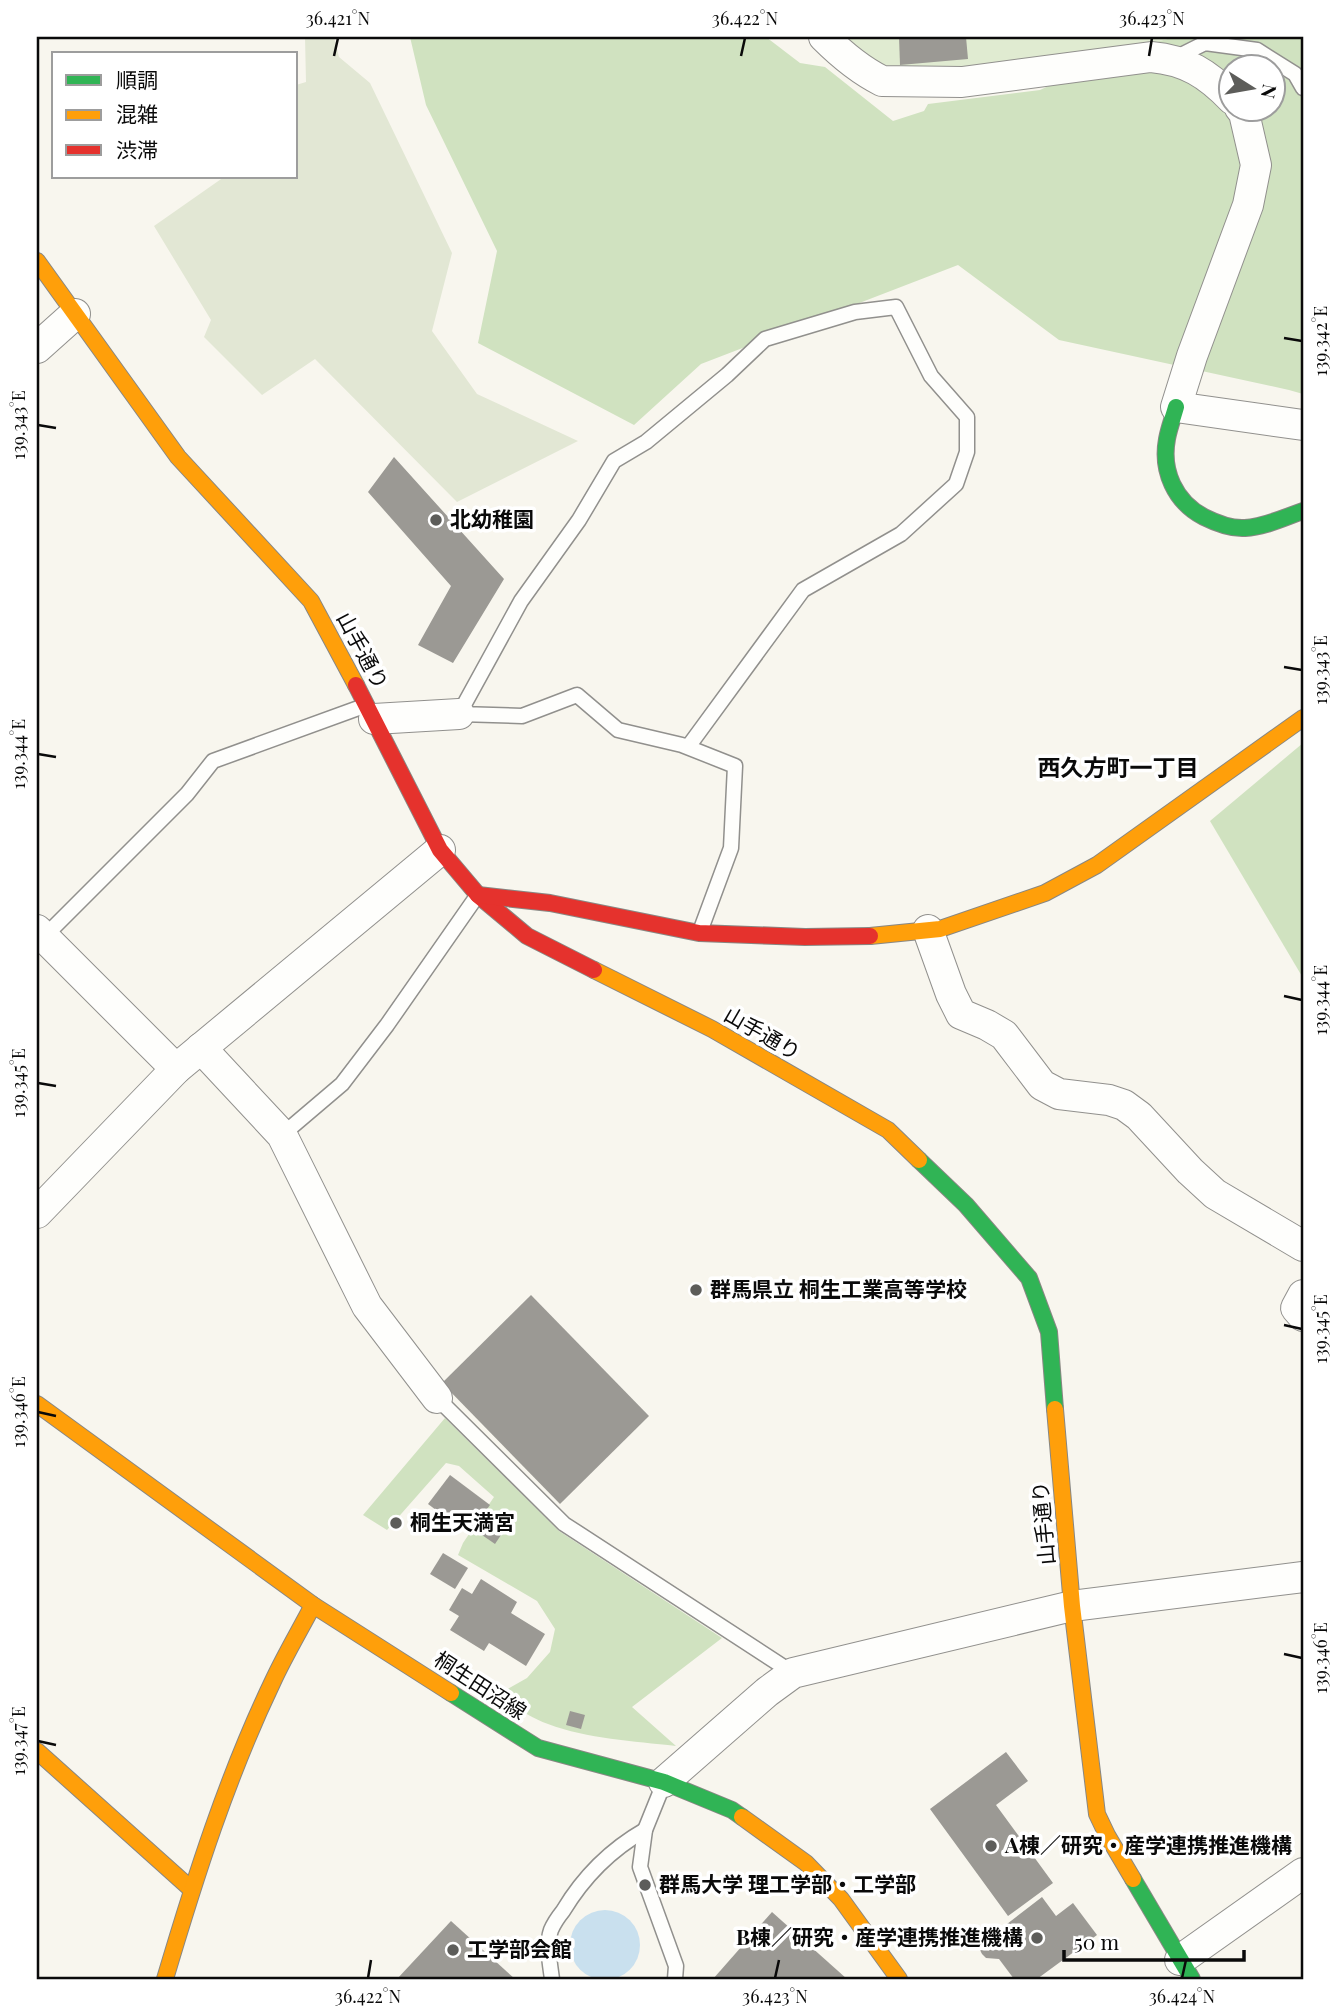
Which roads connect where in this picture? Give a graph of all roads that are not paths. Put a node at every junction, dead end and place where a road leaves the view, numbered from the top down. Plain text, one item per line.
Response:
1 (824, 37) edge
2 (1173, 59) junction
3 (1218, 84) edge
4 (1303, 88) edge
5 (1246, 122) edge
6 (37, 261) edge
7 (75, 314) junction
8 (37, 348) edge
9 (1176, 407) junction
10 (1303, 425) edge
11 (1303, 510) edge
12 (370, 712) junction
13 (459, 714) junction
14 (1303, 718) edge
15 (688, 747) junction
16 (440, 850) junction
17 (478, 895) junction
18 (928, 930) junction
19 (40, 933) edge
20 (699, 933) junction
21 (201, 1048) junction
22 (176, 1069) junction
23 (282, 1135) junction
24 (37, 1213) edge
25 (1303, 1246) edge
26 (1303, 1295) edge
27 (1303, 1316) edge
28 (437, 1398) joint
29 (37, 1404) edge
30 (1303, 1577) edge
31 (313, 1605) junction
32 (1072, 1606) junction
33 (793, 1673) junction
34 (37, 1751) edge
35 (664, 1782) junction
36 (645, 1830) junction
37 (1303, 1873) edge
38 (191, 1889) junction
39 (1186, 1970) edge
40 (165, 1979) edge
41 (552, 1979) edge
42 (676, 1979) edge
43 (899, 1979) edge

1 - 2 street
2 - 3 street
2 - 4 lane
5 - 9 street
6 - 7 street, 山手通り
7 - 8 street
7 - 12 street, 山手通り
9 - 10 street
9 - 11 street
12 - 13 street
12 - 16 street, 山手通り
12 - 19 lane
13 - 15 lane
13 - 15 lane
14 - 18 street
15 - 20 lane
16 - 17 street, 山手通り
16 - 21 street
17 - 20 street
17 - 23 lane
17 - 32 street, 山手通り
18 - 20 street
18 - 25 street
19 - 22 street
21 - 22 street
21 - 23 street
22 - 24 street
23 - 28 street
26 - 27 street
28 - 33 lane
29 - 31 street, 桐生田沼線
30 - 32 street
31 - 35 street, 桐生田沼線
31 - 38 street
32 - 33 street
32 - 39 street, 山手通り
33 - 35 street
34 - 38 street
35 - 36 lane
35 - 43 street, 桐生田沼線
36 - 41 lane
36 - 42 lane
37 - 39 street
38 - 40 street

